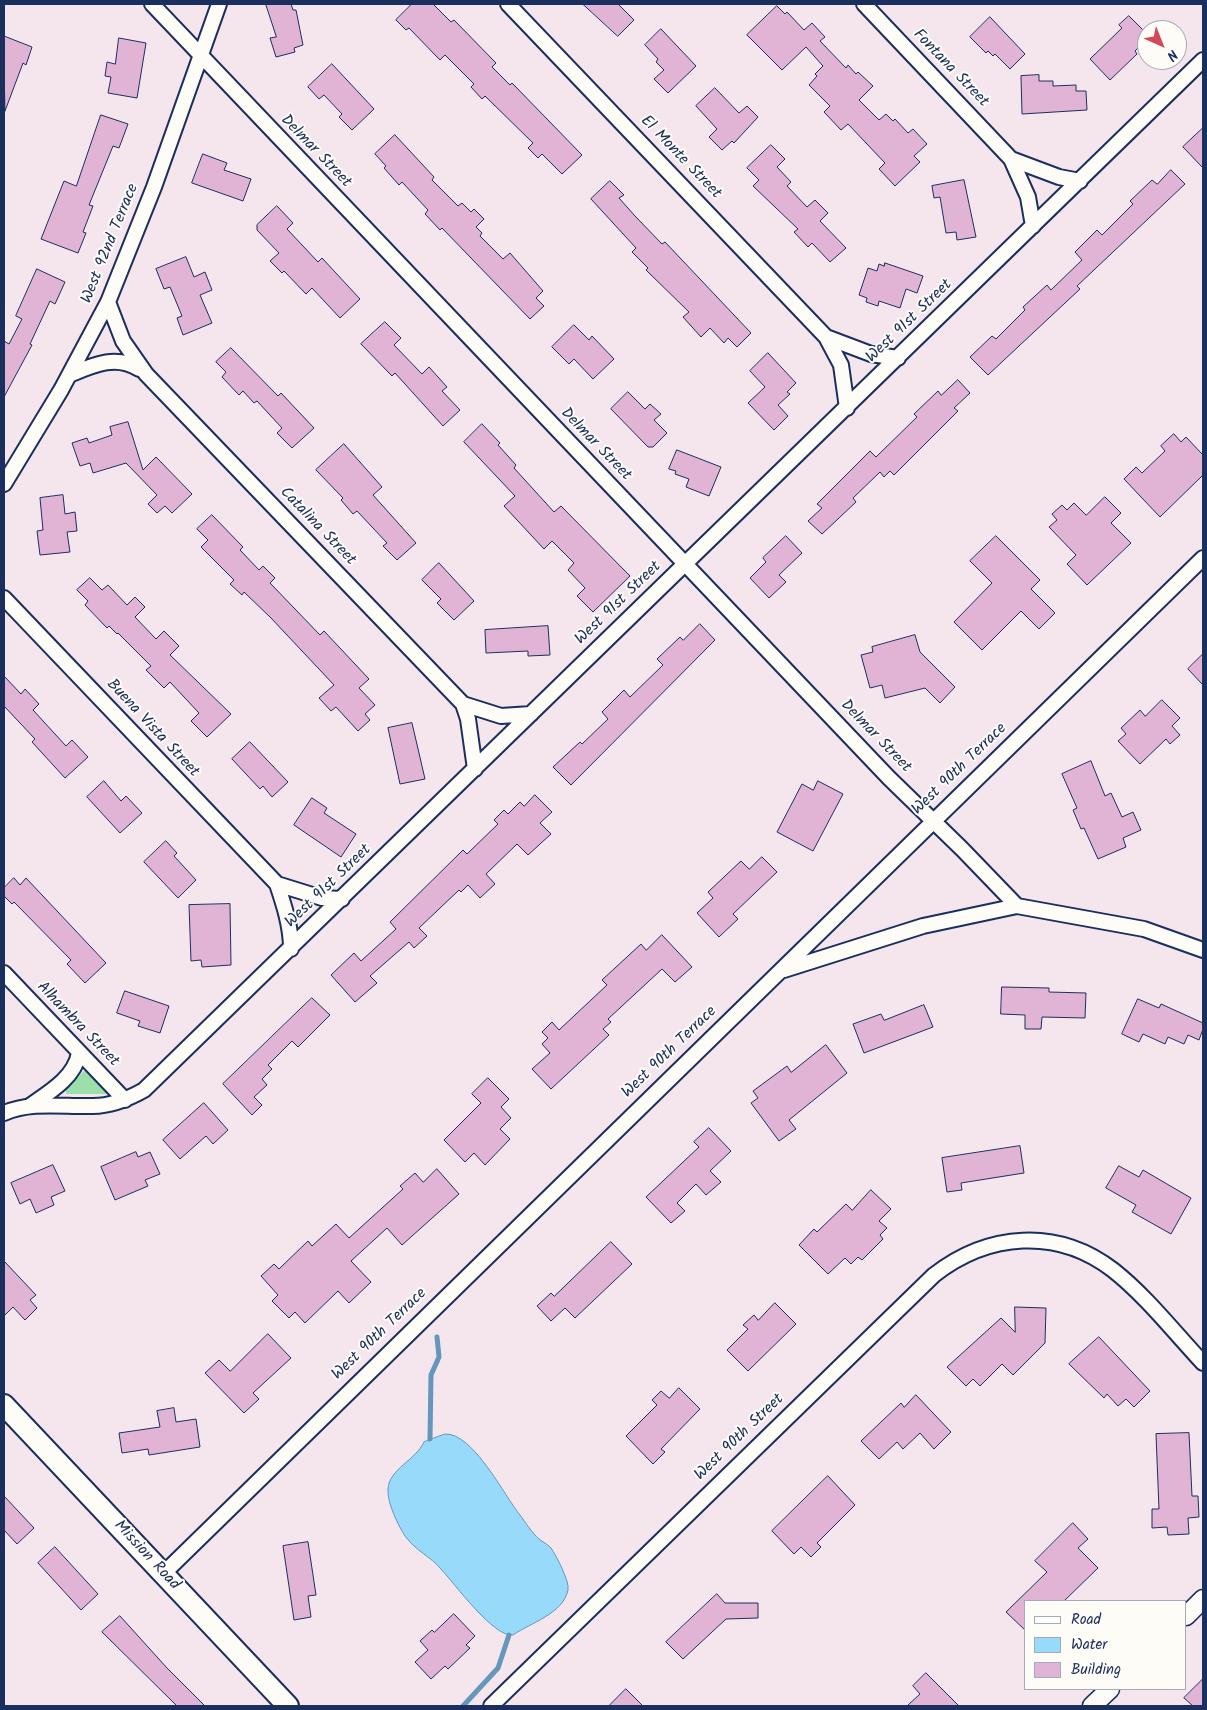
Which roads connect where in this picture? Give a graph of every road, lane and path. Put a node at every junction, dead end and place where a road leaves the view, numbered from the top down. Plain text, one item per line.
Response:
1 (152, 4) edge
2 (219, 4) edge
3 (508, 4) edge
4 (864, 4) edge
5 (200, 56) junction
6 (1203, 60) edge
7 (1011, 159) junction
8 (1080, 181) junction
9 (1033, 226) junction
10 (108, 302) junction
11 (826, 337) junction
12 (898, 358) junction
13 (146, 374) junction
14 (69, 375) junction
15 (847, 408) junction
16 (4, 484) edge
17 (1203, 558) edge
18 (685, 565) junction
19 (4, 598) edge
20 (463, 704) junction
21 (531, 714) junction
22 (476, 768) junction
23 (932, 820) junction
24 (277, 884) junction
25 (342, 899) junction
26 (1016, 906) junction
27 (290, 949) junction
28 (1203, 950) edge
29 (780, 971) junction
30 (4, 973) edge
31 (80, 1053) junction
32 (125, 1100) junction
33 (28, 1106) junction
34 (4, 1113) edge
35 (1203, 1363) edge
36 (4, 1405) edge
37 (163, 1574) junction
38 (1203, 1598) edge
39 (1187, 1615) edge
40 (1109, 1690) edge
41 (288, 1706) edge
42 (490, 1706) edge
43 (1092, 1706) edge

1 - 5 street, Delmar Street
2 - 5 street, West 92nd Terrace
3 - 11 street, El Monte Street
4 - 7 street, Fontana Street
5 - 10 street, West 92nd Terrace
5 - 18 street, Delmar Street
6 - 8 street, West 91st Street
7 - 8 street, Fontana Street
7 - 9 street, Fontana Street
8 - 9 street, West 91st Street
9 - 12 street, West 91st Street
10 - 13 street, Catalina Street
10 - 14 street, West 92nd Terrace
11 - 12 street, El Monte Street
11 - 15 street, El Monte Street
12 - 15 street, West 91st Street
13 - 14 street, Catalina Street
13 - 20 street, Catalina Street
14 - 16 street, West 92nd Terrace
15 - 18 street, West 91st Street
17 - 23 street, West 90th Terrace
18 - 21 street, West 91st Street
18 - 23 street, Delmar Street
19 - 24 street, Buena Vista Street
20 - 21 street, Catalina Street
20 - 22 street, Catalina Street
21 - 22 street, West 91st Street
22 - 25 street, West 91st Street
23 - 26 street, Delmar Street
23 - 29 street, West 90th Terrace
24 - 25 street, Buena Vista Street
24 - 27 street, Buena Vista Street
25 - 27 street, West 91st Street
26 - 28 street
26 - 29 street
27 - 32 street, West 91st Street
29 - 37 street, West 90th Terrace
30 - 31 street, Alhambra Street
31 - 32 street, Alhambra Street
31 - 33 street, West 91st Street
32 - 33 street, West 91st Street
33 - 34 street, West 91st Street
35 - 42 street, West 90th Street
36 - 37 main road, Mission Road
37 - 41 main road, Mission Road
38 - 39 street
40 - 43 street

